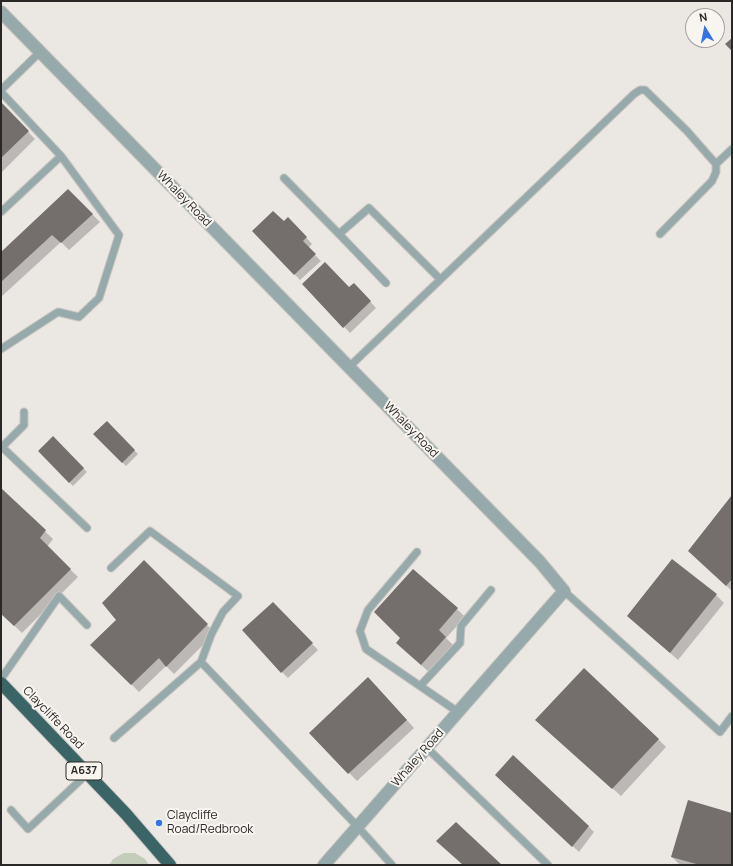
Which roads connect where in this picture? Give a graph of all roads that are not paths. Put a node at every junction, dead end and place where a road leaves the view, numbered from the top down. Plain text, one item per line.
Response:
1 (1, 12) edge
2 (40, 52) junction
3 (1, 91) edge
4 (732, 149) edge
5 (61, 156) junction
6 (716, 164) junction
7 (284, 178) dead end
8 (1, 212) edge
9 (339, 234) junction
10 (660, 234) dead end
11 (440, 279) junction
12 (386, 282) dead end
13 (1, 348) edge
14 (349, 367) junction
15 (24, 412) dead end
16 (1, 447) edge
17 (87, 528) dead end
18 (417, 552) dead end
19 (111, 568) dead end
20 (491, 590) dead end
21 (564, 591) junction
22 (87, 625) dead end
23 (201, 662) junction
24 (1, 679) edge
25 (1, 683) edge
26 (420, 686) junction
27 (458, 712) junction
28 (732, 716) edge
29 (114, 738) dead end
30 (427, 748) junction
31 (87, 774) junction
32 (11, 810) dead end
33 (358, 827) junction
34 (168, 863) edge
35 (324, 865) edge
36 (392, 865) edge
37 (548, 865) edge

1 - 2 street, Whaley Road
2 - 3 lane
2 - 14 street, Whaley Road
3 - 5 lane
4 - 6 lane
5 - 8 lane
5 - 13 lane
6 - 10 lane
6 - 11 lane
7 - 9 lane
9 - 11 lane
9 - 12 lane
11 - 14 lane
14 - 21 street, Whaley Road
15 - 16 lane
16 - 17 lane
18 - 26 lane
19 - 23 lane
20 - 26 lane
21 - 27 street, Whaley Road
21 - 28 lane
22 - 24 lane
23 - 29 lane
23 - 33 lane
25 - 31 highway, Claycliffe Road / A637
26 - 27 lane
27 - 30 street, Whaley Road
30 - 33 street, Whaley Road
30 - 37 lane
31 - 32 lane
31 - 34 highway, Claycliffe Road / A637
33 - 35 street, Whaley Road
33 - 36 lane

